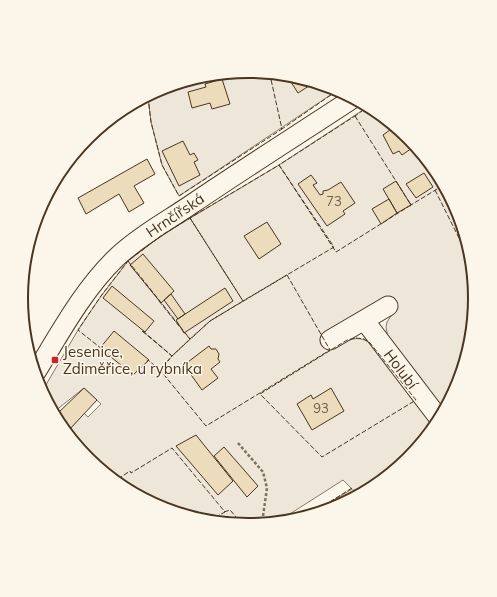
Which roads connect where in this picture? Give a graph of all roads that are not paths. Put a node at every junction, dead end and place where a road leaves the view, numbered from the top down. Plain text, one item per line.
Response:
1 (348, 102) edge
2 (388, 306) dead end
3 (364, 320) junction
4 (330, 340) dead end
5 (39, 367) edge
6 (436, 414) edge

1 - 5 street, Hrnčířská
2 - 3 street
3 - 4 street
3 - 6 street, Holubí

